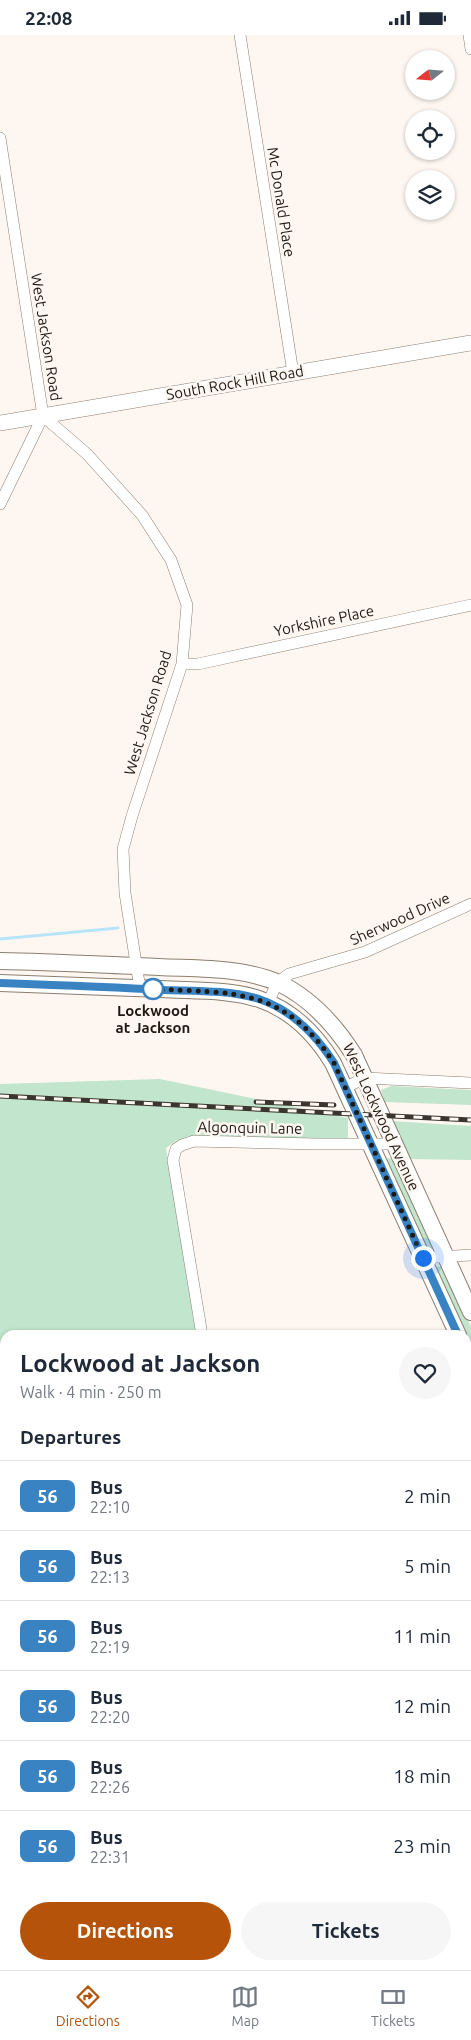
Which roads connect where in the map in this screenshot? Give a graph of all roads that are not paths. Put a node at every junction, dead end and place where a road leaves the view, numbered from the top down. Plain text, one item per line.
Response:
1 (240, 35) edge
2 (469, 35) edge
3 (471, 49) edge
4 (0, 138) edge
5 (471, 343) edge
6 (293, 373) junction
7 (43, 416) junction
8 (0, 423) edge
9 (0, 503) edge
10 (471, 605) edge
11 (182, 664) junction
12 (471, 903) edge
13 (0, 961) edge
14 (136, 966) junction
15 (0, 983) edge
16 (277, 983) junction
17 (140, 989) junction
18 (268, 1003) junction
19 (365, 1078) junction
20 (471, 1083) edge
21 (346, 1087) junction
22 (395, 1144) junction
23 (372, 1145) junction
24 (471, 1255) edge
25 (446, 1257) junction
26 (423, 1258) junction
27 (471, 1312) edge
28 (201, 1330) edge
29 (456, 1330) edge

1 - 6 street, Mc Donald Place
2 - 3 street
4 - 7 street, West Jackson Road
5 - 6 street, South Rock Hill Road
6 - 7 street, South Rock Hill Road
7 - 8 street, South Rock Hill Road
7 - 9 street
7 - 11 street, West Jackson Road
10 - 11 street, Yorkshire Place
11 - 14 street, West Jackson Road
12 - 16 street, Sherwood Drive
13 - 14 main road, West Lockwood Avenue
14 - 16 main road, West Lockwood Avenue
14 - 17 street, West Jackson Road
15 - 17 main road, West Lockwood Avenue
16 - 18 street
16 - 19 main road, West Lockwood Avenue
17 - 18 main road, West Lockwood Avenue
18 - 21 main road, West Lockwood Avenue
19 - 20 street
19 - 21 street
19 - 22 main road, West Lockwood Avenue
21 - 23 main road, West Lockwood Avenue
22 - 23 street, Algonquin Lane
22 - 25 main road, West Lockwood Avenue
23 - 26 main road, West Lockwood Avenue
23 - 28 street, Algonquin Lane
24 - 25 street
25 - 26 street
25 - 27 main road, West Lockwood Avenue
26 - 29 main road, West Lockwood Avenue

